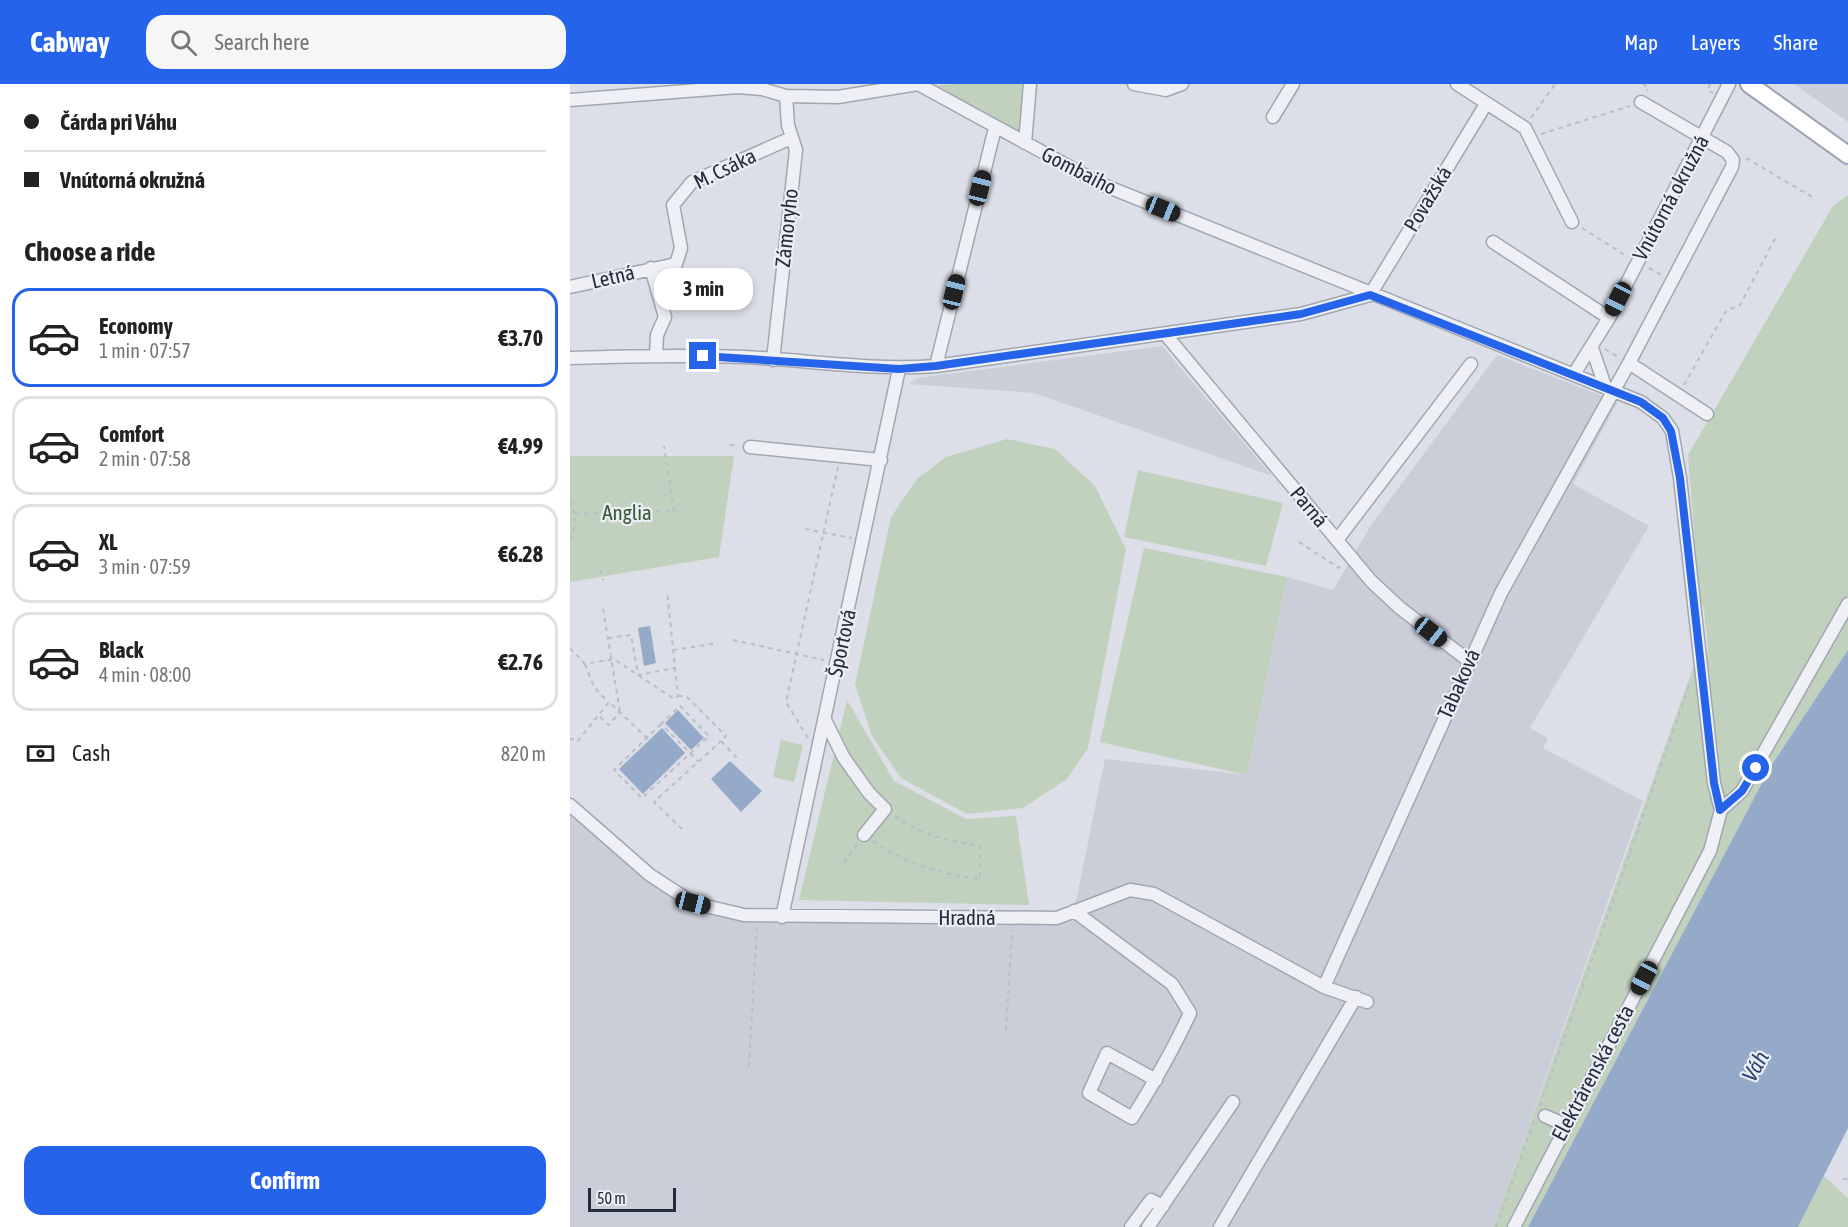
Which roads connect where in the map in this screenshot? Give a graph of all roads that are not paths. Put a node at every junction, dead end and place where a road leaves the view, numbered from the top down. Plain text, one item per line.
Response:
1 (793, 84) edge
2 (918, 84) edge
3 (1030, 84) edge
4 (1134, 84) edge
5 (1182, 84) edge
6 (1293, 84) edge
7 (1456, 84) edge
8 (1729, 84) edge
9 (1749, 84) edge
10 (1767, 84) edge
11 (786, 96) junction
12 (570, 100) edge
13 (1641, 102) road end
14 (1486, 104) junction
15 (1273, 117) dead end
16 (995, 128) junction
17 (1703, 137) junction
18 (791, 138) junction
19 (1025, 143) junction
20 (1848, 150) edge
21 (1848, 155) edge
22 (1572, 222) road end
23 (1492, 242) dead end
24 (681, 248) joint
25 (651, 268) junction
26 (570, 287) edge
27 (1370, 295) junction
28 (1608, 318) junction
29 (657, 335) junction
30 (1166, 335) junction
31 (1598, 347) junction
32 (640, 355) junction
33 (656, 355) junction
34 (570, 358) edge
35 (773, 360) junction
36 (1626, 362) junction
37 (1471, 364) dead end
38 (936, 366) junction
39 (899, 369) junction
40 (1574, 374) junction
41 (1609, 388) junction
42 (1707, 414) dead end
43 (750, 447) dead end
44 (881, 460) junction
45 (1337, 540) junction
46 (1848, 604) edge
47 (1469, 662) junction
48 (825, 720) junction
49 (570, 806) edge
50 (1720, 810) junction
51 (864, 835) road end
52 (1074, 911) junction
53 (782, 917) junction
54 (1324, 987) junction
55 (1156, 1080) junction
56 (1233, 1102) dead end
57 (1545, 1116) dead end
58 (1566, 1125) junction
59 (1163, 1206) junction
60 (1131, 1227) edge
61 (1148, 1227) edge
62 (1220, 1227) edge
63 (1514, 1227) edge

1 - 11 street
2 - 11 street, Gombaiho
2 - 16 street, Gombaiho
3 - 19 street
4 - 5 street
6 - 15 street
7 - 14 street
8 - 17 street, Vnútorná okružná
9 - 21 main road
10 - 20 main road
11 - 12 street, Gombaiho
11 - 18 street, Zámoryho
13 - 17 street
14 - 22 street
14 - 27 street, Považská
16 - 19 street, Gombaiho
16 - 38 street
17 - 28 street, Vnútorná okružná
17 - 36 street, Tabaková
18 - 24 street, M. Csáka
18 - 35 street, Zámoryho
19 - 27 street, Gombaiho
23 - 28 street
24 - 25 street, Letná
25 - 26 street, Letná
25 - 29 street
27 - 30 street
27 - 40 street
28 - 31 street, Vnútorná okružná
29 - 32 street
29 - 33 street
30 - 38 street
30 - 45 street, Parná
31 - 40 street, Vnútorná okružná
31 - 41 street
32 - 33 street
32 - 34 street
33 - 35 street
35 - 39 street
36 - 41 street, Tabaková
36 - 42 street
37 - 45 street
38 - 39 street
39 - 44 street, Športová
40 - 41 street
41 - 47 street, Tabaková
41 - 50 street, Elektrárenská cesta
43 - 44 street
44 - 48 street, Športová
45 - 47 street, Parná
46 - 50 street
47 - 54 street, Tabaková
48 - 51 street
48 - 53 street, Športová
49 - 53 street, Hradná
50 - 58 street, Elektrárenská cesta
52 - 53 street, Hradná
52 - 54 street, Hradná
52 - 55 street
54 - 62 street, Hradná
55 - 55 street
56 - 59 street
57 - 58 street
58 - 63 street, Elektrárenská cesta
59 - 60 street
59 - 61 street

